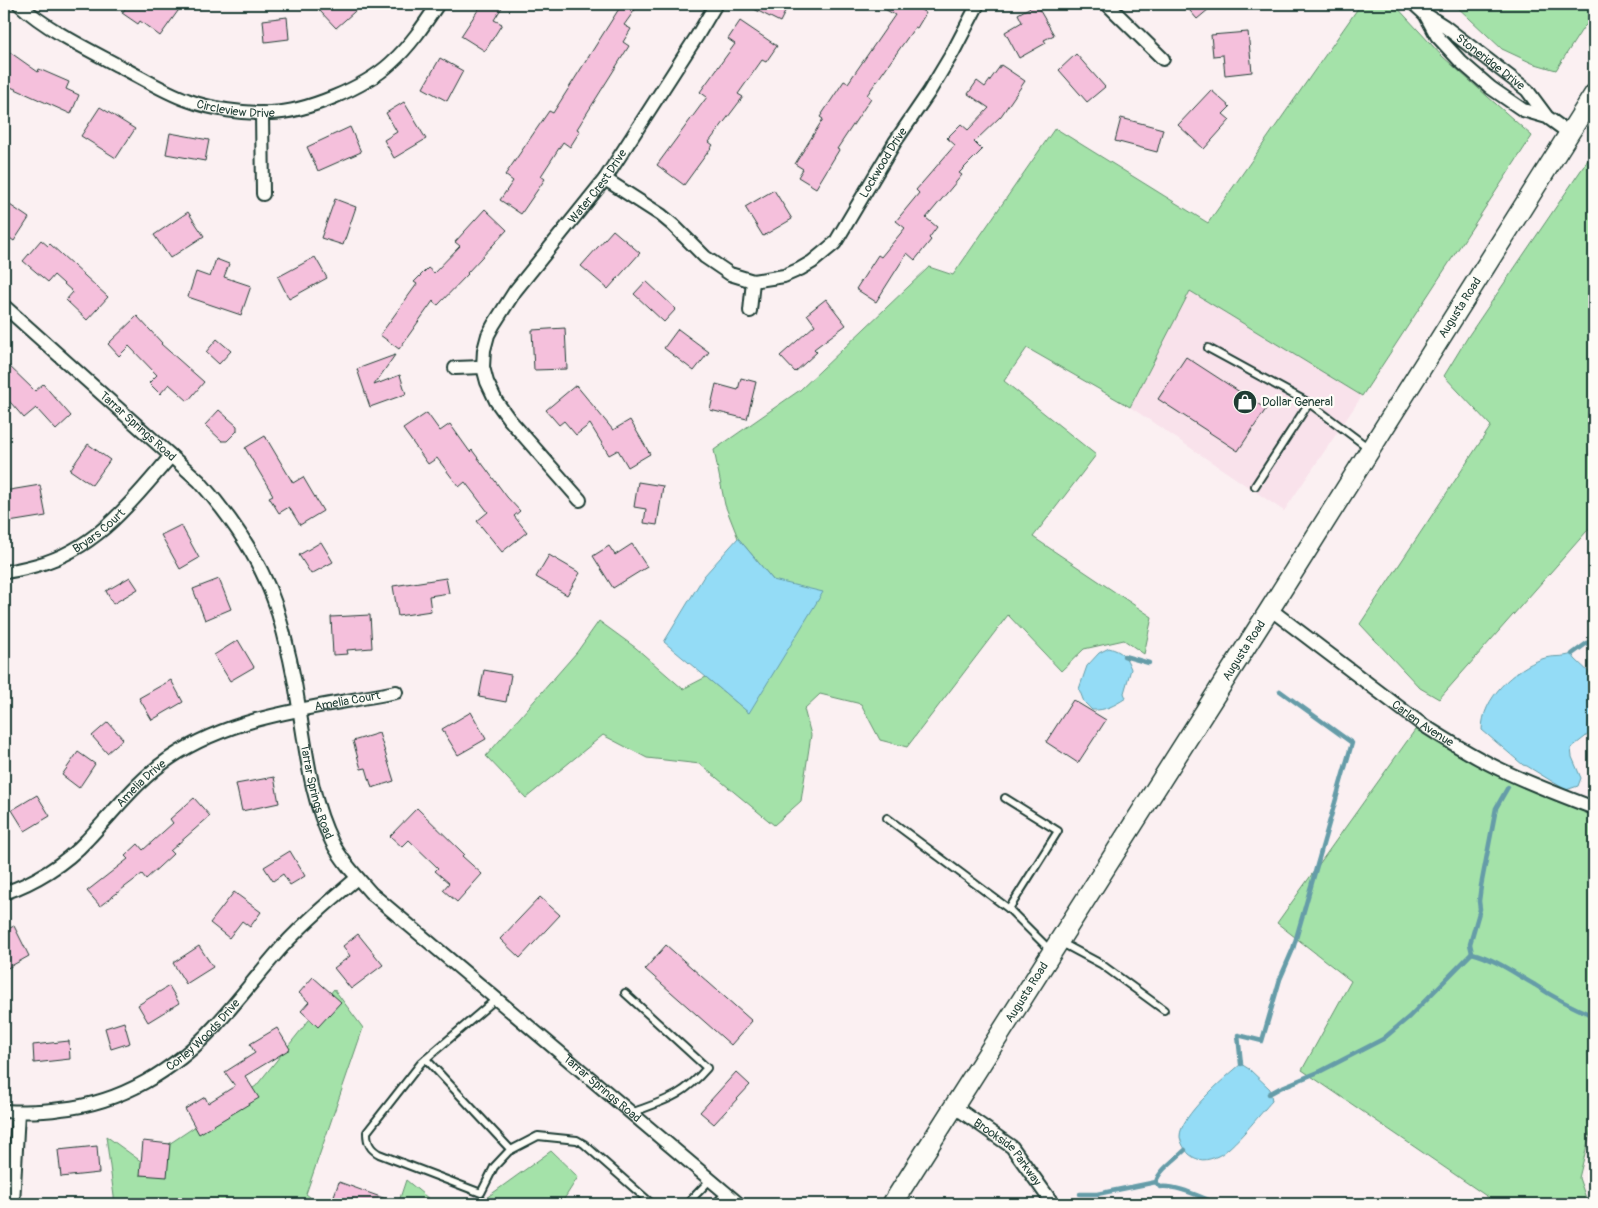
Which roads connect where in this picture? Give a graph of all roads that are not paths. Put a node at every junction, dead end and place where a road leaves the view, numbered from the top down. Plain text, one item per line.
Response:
1 (19, 4) edge
2 (438, 4) edge
3 (716, 4) edge
4 (978, 4) edge
5 (1107, 4) edge
6 (1414, 4) edge
7 (1425, 14) junction
8 (1163, 59) dead end
9 (1594, 94) edge
10 (262, 113) junction
11 (1548, 117) junction
12 (1570, 134) junction
13 (605, 179) junction
14 (263, 194) dead end
15 (753, 281) junction
16 (4, 306) edge
17 (750, 311) dead end
18 (1208, 348) dead end
19 (483, 367) junction
20 (455, 368) dead end
21 (1309, 402) junction
22 (1370, 450) junction
23 (171, 456) junction
24 (1255, 486) dead end
25 (580, 500) dead end
26 (4, 572) edge
27 (1270, 609) junction
28 (396, 692) dead end
29 (300, 711) junction
30 (1005, 798) dead end
31 (1594, 808) edge
32 (887, 818) dead end
33 (357, 878) junction
34 (4, 893) edge
35 (1009, 909) junction
36 (1056, 947) junction
37 (625, 993) dead end
38 (496, 998) junction
39 (1164, 1010) dead end
40 (426, 1058) junction
41 (954, 1107) junction
42 (4, 1111) edge
43 (18, 1112) junction
44 (631, 1113) junction
45 (511, 1150) junction
46 (710, 1180) junction
47 (725, 1194) junction
48 (13, 1204) edge
49 (652, 1204) edge
50 (687, 1204) edge
51 (715, 1204) edge
52 (739, 1204) edge
53 (892, 1204) edge
54 (1053, 1204) edge

1 - 10 street, Circleview Drive
2 - 10 street, Circleview Drive
3 - 13 street, Water Crest Drive
4 - 15 street, Lockwood Drive
5 - 8 street
6 - 7 street, Stoneridge Drive
7 - 11 street, Stoneridge Drive
7 - 11 street, Stoneridge Drive
9 - 12 main road, Augusta Road
10 - 14 street
11 - 12 street, Stoneridge Drive
12 - 22 main road, Augusta Road
13 - 15 street, Lockwood Drive
13 - 19 street, Water Crest Drive
15 - 17 street
16 - 23 street, Tarrar Springs Road
18 - 21 lane
19 - 20 street
19 - 25 street, Water Crest Drive
21 - 22 lane
21 - 24 lane
22 - 27 main road, Augusta Road
23 - 26 street, Bryars Court
23 - 29 street, Tarrar Springs Road
27 - 31 street, Carlen Avenue
27 - 36 main road, Augusta Road
28 - 29 street, Amelia Court
29 - 33 street, Tarrar Springs Road
29 - 34 street, Amelia Drive
30 - 35 lane
32 - 35 lane
33 - 38 street, Tarrar Springs Road
33 - 43 street, Corley Woods Drive
35 - 36 lane
36 - 39 lane
36 - 41 main road, Augusta Road
37 - 44 lane
38 - 40 lane
38 - 44 street, Tarrar Springs Road
40 - 45 lane
40 - 45 lane
41 - 53 main road, Augusta Road
41 - 54 street, Brookside Parkway
42 - 43 street, Corley Woods Drive
43 - 48 street
44 - 46 street, Tarrar Springs Road
45 - 49 lane
46 - 47 street, Tarrar Springs Road
46 - 50 lane
47 - 51 lane
47 - 52 street, Tarrar Springs Road

